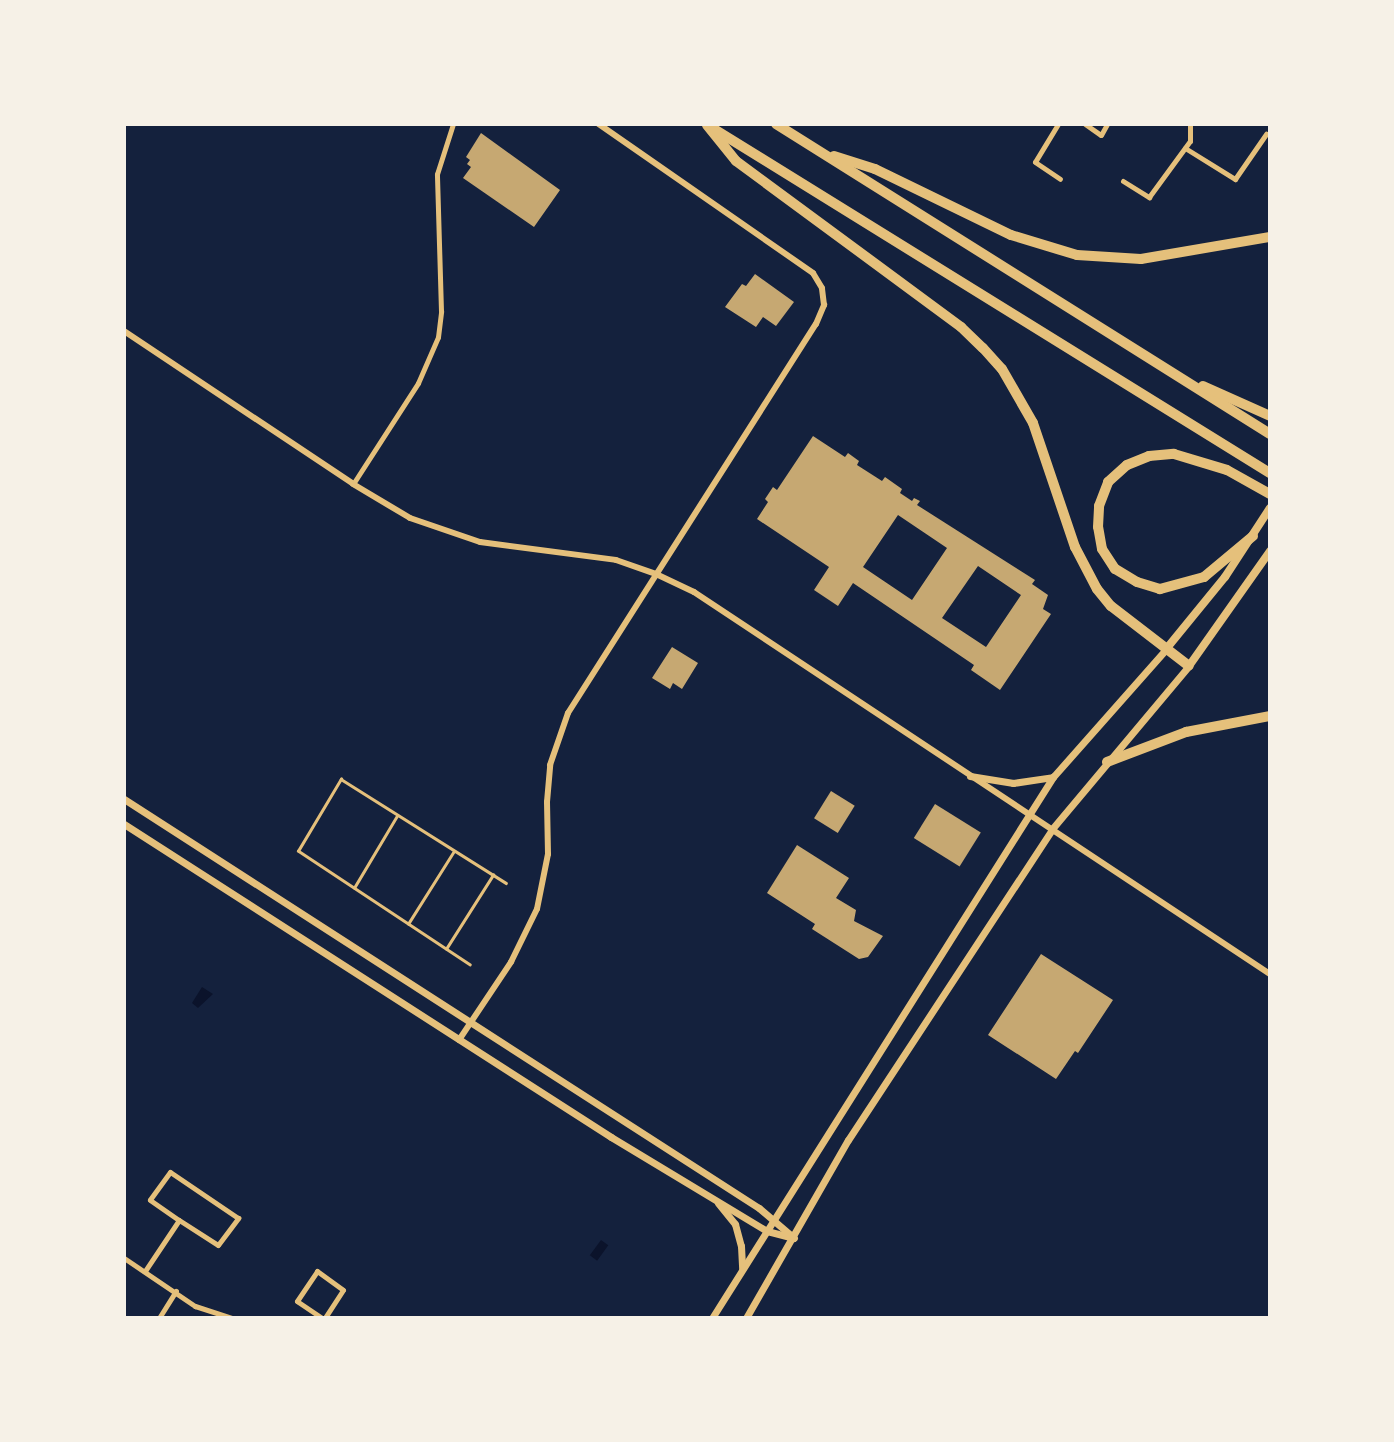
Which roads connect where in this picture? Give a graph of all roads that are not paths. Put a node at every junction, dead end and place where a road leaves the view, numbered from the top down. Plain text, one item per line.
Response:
1 (453, 124) edge
2 (599, 124) edge
3 (707, 124) edge
4 (776, 124) edge
5 (1058, 124) edge
6 (1085, 124) edge
7 (1107, 124) edge
8 (1190, 124) edge
9 (1266, 134) dead end
10 (1185, 148) junction
11 (820, 151) junction
12 (1060, 179) dead end
13 (1123, 181) dead end
14 (1270, 237) edge
15 (124, 331) edge
16 (1167, 370) junction
17 (1270, 416) edge
18 (1270, 433) edge
19 (1270, 473) edge
20 (353, 484) junction
21 (1270, 494) edge
22 (1270, 508) edge
23 (1253, 536) junction
24 (1270, 551) edge
25 (656, 574) junction
26 (1167, 648) junction
27 (1189, 666) junction
28 (1270, 716) edge
29 (1107, 762) junction
30 (970, 776) junction
31 (1053, 777) junction
32 (124, 799) edge
33 (397, 815) junction
34 (1029, 815) junction
35 (124, 824) edge
36 (1052, 830) junction
37 (454, 851) junction
38 (493, 875) junction
39 (506, 883) dead end
40 (354, 888) junction
41 (408, 924) junction
42 (446, 949) junction
43 (470, 965) dead end
44 (1270, 974) edge
45 (471, 1023) junction
46 (460, 1040) junction
47 (713, 1197) junction
48 (775, 1219) junction
49 (179, 1220) junction
50 (767, 1230) junction
51 (794, 1238) junction
52 (124, 1258) edge
53 (742, 1270) junction
54 (145, 1271) junction
55 (176, 1292) junction
56 (159, 1318) edge
57 (233, 1318) edge
58 (323, 1318) edge
59 (712, 1318) edge
60 (746, 1318) edge

1 - 20 street
2 - 25 street
3 - 19 highway
3 - 26 highway
4 - 11 highway
5 - 12 street
6 - 7 street
8 - 10 street
9 - 10 street
10 - 13 street
11 - 14 highway
11 - 16 highway
15 - 20 street
16 - 17 highway
16 - 18 highway
20 - 25 street
21 - 23 highway
22 - 23 main road
23 - 26 main road
24 - 27 main road
25 - 30 street
25 - 45 street
26 - 27 highway
26 - 31 main road
27 - 29 main road
28 - 29 highway
29 - 36 main road
30 - 31 main road
30 - 34 street
31 - 34 main road
32 - 45 main road
33 - 37 lane
33 - 40 lane
33 - 40 lane
34 - 36 street
34 - 48 main road
35 - 46 main road
36 - 44 street
36 - 51 main road
37 - 38 lane
37 - 41 lane
38 - 39 lane
38 - 42 lane
40 - 41 lane
41 - 42 lane
42 - 43 lane
45 - 46 street
45 - 48 main road
46 - 47 main road
47 - 50 main road
47 - 53 main road
48 - 50 main road
48 - 51 main road
49 - 49 street
49 - 54 street
50 - 51 main road
50 - 53 main road
51 - 60 main road
52 - 54 street
53 - 59 main road
54 - 55 street
55 - 56 street
55 - 57 street
58 - 58 street

